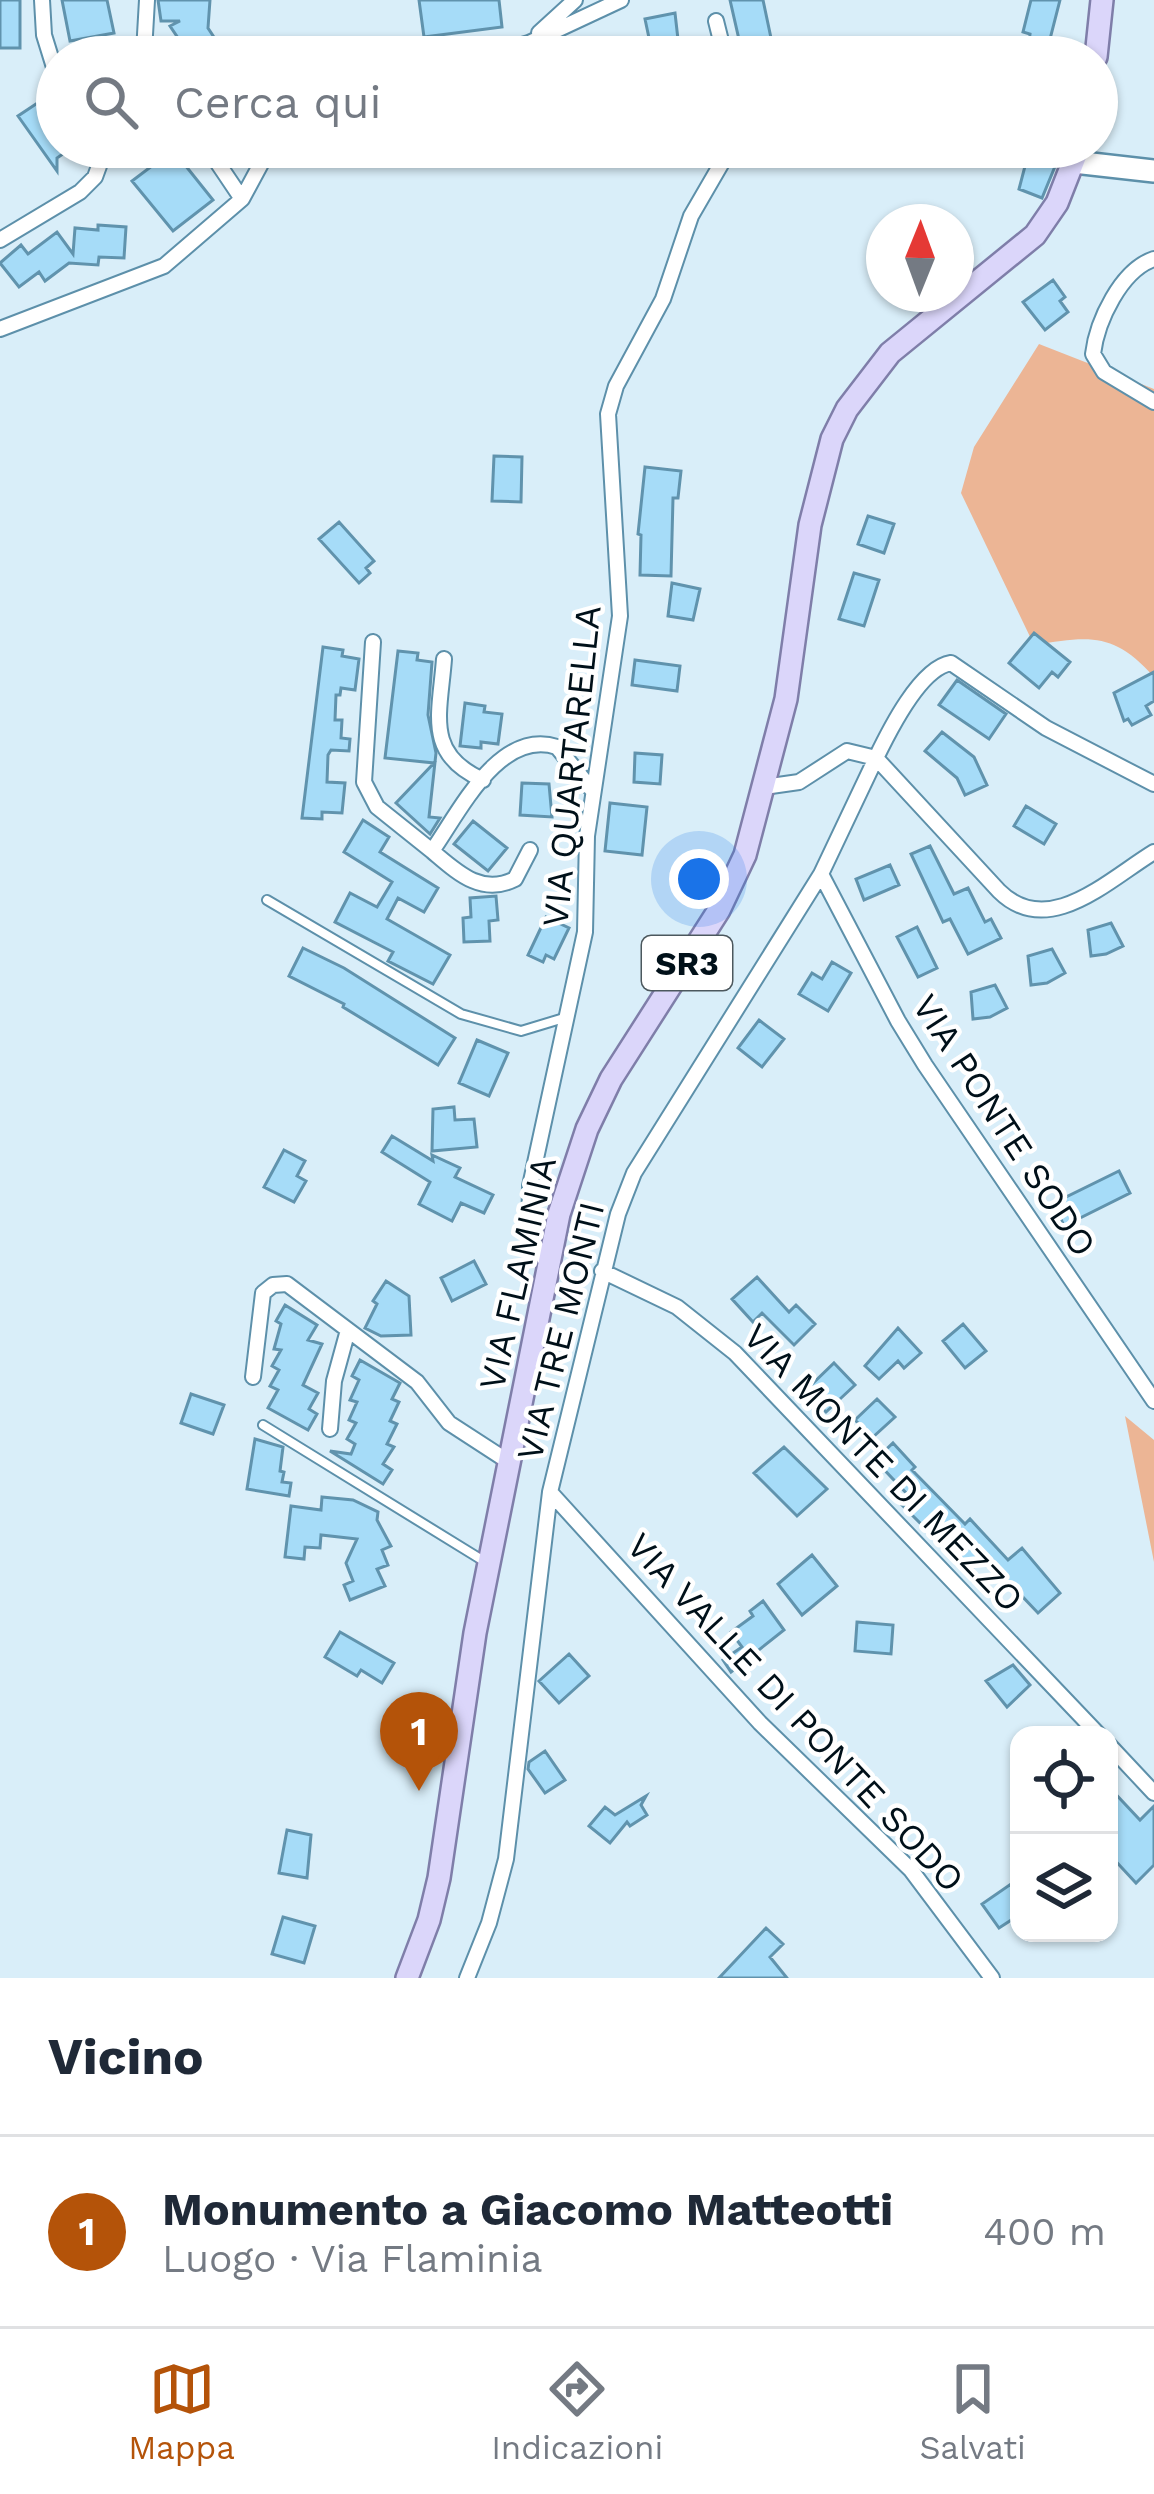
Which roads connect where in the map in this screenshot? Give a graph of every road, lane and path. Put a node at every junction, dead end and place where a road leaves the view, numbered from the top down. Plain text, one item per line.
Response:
1 (42, 0) edge
2 (147, 0) edge
3 (575, 0) edge
4 (621, 0) edge
5 (1102, 0) edge
6 (716, 21) dead end
7 (44, 36) edge
8 (145, 36) edge
9 (537, 36) edge
10 (545, 36) edge
11 (720, 36) edge
12 (1098, 36) edge
13 (1118, 163) edge
14 (98, 168) edge
15 (221, 168) edge
16 (259, 168) edge
17 (719, 168) edge
18 (1071, 168) edge
19 (1154, 171) edge
20 (242, 199) junction
21 (0, 240) edge
22 (1154, 259) edge
23 (0, 329) edge
24 (1154, 402) edge
25 (374, 642) dead end
26 (444, 659) dead end
27 (876, 758) junction
28 (483, 780) junction
29 (1154, 784) edge
30 (764, 787) junction
31 (593, 791) junction
32 (530, 850) dead end
33 (432, 851) junction
34 (1154, 852) edge
35 (821, 874) junction
36 (267, 900) dead end
37 (566, 1017) junction
38 (548, 1264) junction
39 (602, 1271) junction
40 (348, 1330) junction
41 (253, 1377) dead end
42 (1154, 1401) edge
43 (263, 1425) dead end
44 (330, 1429) dead end
45 (508, 1462) junction
46 (550, 1492) junction
47 (488, 1564) junction
48 (1090, 1726) edge
49 (1118, 1755) edge
50 (1154, 1793) edge
51 (407, 1978) edge
52 (466, 1978) edge
53 (992, 1978) edge

1 - 7 street
2 - 8 street
3 - 9 street
4 - 10 street
5 - 12 main road
6 - 11 street
13 - 19 main road
14 - 21 street
15 - 20 street
16 - 20 street
17 - 31 street, VIA QUARTARELLA
18 - 30 main road, VIA FLAMINIA / SR3
20 - 23 street
22 - 24 street
25 - 33 street
26 - 28 street
27 - 29 street, VIA TRE MONTI
27 - 30 street
27 - 34 street
27 - 35 street, VIA TRE MONTI
28 - 31 street
28 - 33 street
30 - 38 main road, VIA FLAMINIA / SR3
31 - 37 street, VIA QUARTARELLA
32 - 33 street
35 - 39 street, VIA TRE MONTI
35 - 42 street, VIA PONTE SODO
36 - 37 lane
37 - 38 street, VIA QUARTARELLA
38 - 45 main road, VIA FLAMINIA / SR3
39 - 46 street, VIA TRE MONTI
39 - 48 street, VIA MONTE DI MEZZO
40 - 41 street
40 - 44 street
40 - 45 street
43 - 47 lane
45 - 47 main road, VIA FLAMINIA / SR3
46 - 52 street, VIA TRE MONTI
46 - 53 street, VIA VALLE DI PONTE SODO
47 - 51 main road, VIA FLAMINIA / SR3
49 - 50 street

